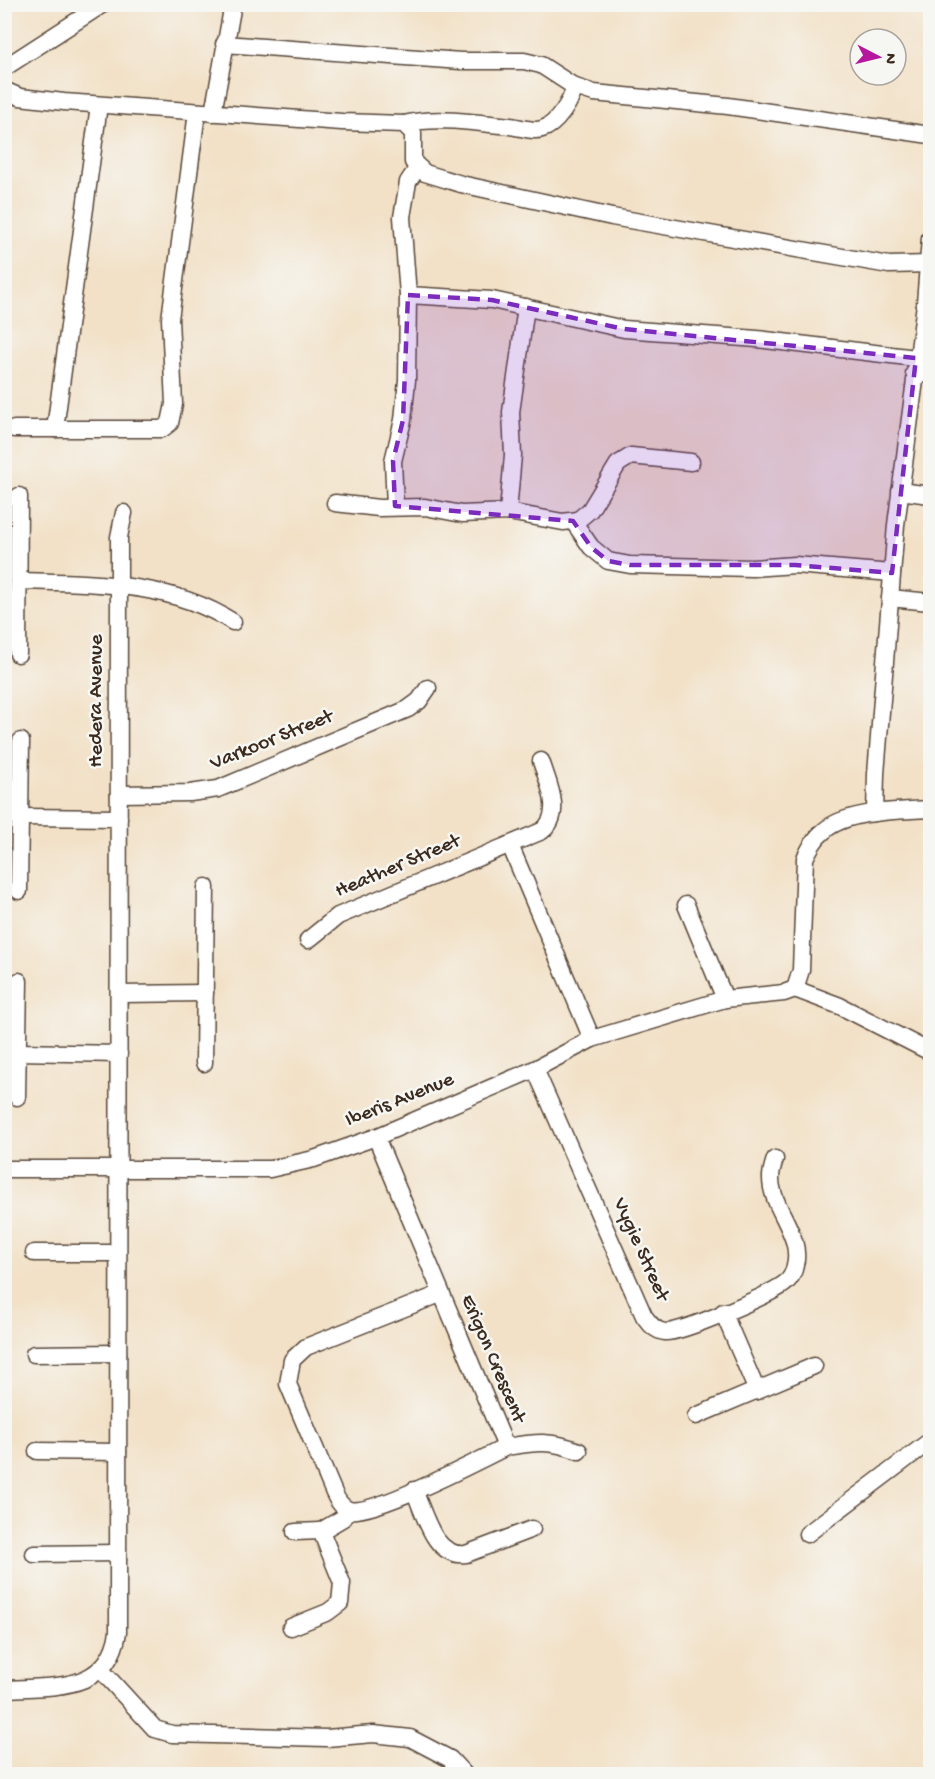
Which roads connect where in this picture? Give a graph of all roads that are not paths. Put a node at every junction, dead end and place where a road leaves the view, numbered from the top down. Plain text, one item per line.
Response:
1 (103, 4) edge
2 (234, 4) edge
3 (224, 44) junction
4 (4, 68) edge
5 (575, 87) junction
6 (4, 90) edge
7 (99, 105) junction
8 (205, 112) junction
9 (404, 124) junction
10 (930, 135) edge
11 (418, 167) junction
12 (930, 238) edge
13 (928, 264) edge
14 (408, 295) junction
15 (526, 308) junction
16 (920, 369) edge
17 (14, 429) dead end
18 (55, 429) junction
19 (691, 462) dead end
20 (900, 490) junction
21 (930, 495) edge
22 (19, 496) dead end
23 (334, 503) dead end
24 (395, 506) junction
25 (508, 512) junction
26 (124, 513) dead end
27 (573, 521) junction
28 (892, 573) junction
29 (19, 581) junction
30 (119, 584) junction
31 (890, 598) junction
32 (930, 602) edge
33 (232, 622) dead end
34 (18, 654) dead end
35 (428, 688) dead end
36 (21, 741) dead end
37 (541, 761) dead end
38 (119, 794) junction
39 (930, 809) edge
40 (875, 813) junction
41 (20, 817) junction
42 (119, 818) junction
43 (510, 844) junction
44 (206, 886) dead end
45 (19, 891) dead end
46 (686, 905) dead end
47 (308, 940) dead end
48 (20, 981) dead end
49 (795, 989) junction
50 (205, 993) junction
51 (119, 994) junction
52 (724, 999) junction
53 (592, 1039) junction
54 (18, 1052) junction
55 (930, 1052) edge
56 (118, 1054) junction
57 (204, 1063) dead end
58 (535, 1069) junction
59 (17, 1097) dead end
60 (375, 1137) junction
61 (775, 1159) dead end
62 (4, 1169) edge
63 (118, 1169) junction
64 (34, 1253) dead end
65 (118, 1253) junction
66 (440, 1294) junction
67 (723, 1312) junction
68 (118, 1353) junction
69 (34, 1354) dead end
70 (814, 1366) dead end
71 (757, 1390) junction
72 (696, 1416) dead end
73 (930, 1441) edge
74 (506, 1448) junction
75 (37, 1451) dead end
76 (579, 1451) dead end
77 (118, 1452) junction
78 (414, 1490) junction
79 (349, 1510) junction
80 (532, 1529) dead end
81 (321, 1531) junction
82 (295, 1532) dead end
83 (807, 1534) dead end
84 (118, 1553) junction
85 (34, 1554) dead end
86 (291, 1627) dead end
87 (101, 1670) junction
88 (4, 1689) edge
89 (464, 1774) edge

1 - 4 street
2 - 3 street
3 - 5 street
3 - 8 street
5 - 9 street
5 - 10 street
6 - 7 street
7 - 8 street
7 - 18 street
8 - 9 street
8 - 18 street
9 - 11 street
11 - 13 street
11 - 14 street
12 - 13 street
13 - 16 street
14 - 15 street
14 - 24 street
15 - 16 street
15 - 25 street
16 - 20 street
17 - 18 street
19 - 27 street
20 - 21 street
20 - 28 street
22 - 29 street
23 - 24 street
24 - 25 street
25 - 27 street
26 - 30 street, Hedera Avenue
27 - 28 street
28 - 31 street
29 - 30 street
29 - 34 street
30 - 33 street
30 - 38 street, Hedera Avenue
31 - 32 street
31 - 40 street
35 - 38 street, Varkoor Street
36 - 41 street
37 - 43 street, Heather Street
38 - 42 street, Hedera Avenue
39 - 40 street
40 - 49 street
41 - 42 street
41 - 45 street
42 - 51 street, Hedera Avenue
43 - 47 street, Heather Street
43 - 53 street
44 - 50 street
46 - 52 street
48 - 54 street
49 - 52 street, Iberis Avenue
49 - 55 street
50 - 51 street
50 - 57 street
51 - 56 street, Hedera Avenue
52 - 53 street, Iberis Avenue
53 - 58 street, Iberis Avenue
54 - 56 street
54 - 59 street
56 - 63 street, Hedera Avenue
58 - 60 street, Iberis Avenue
58 - 67 street, Vygie Street
60 - 63 street, Iberis Avenue
60 - 66 street, Erigon Crescent
61 - 67 street, Vygie Street
62 - 63 street, Iberis Avenue
63 - 65 street, Hedera Avenue
64 - 65 street
65 - 68 street, Hedera Avenue
66 - 74 street, Erigon Crescent
66 - 79 street, Erigon Crescent
67 - 71 street
68 - 69 street
68 - 77 street, Hedera Avenue
70 - 71 street
71 - 72 street
73 - 83 street
74 - 76 street
74 - 78 street, Erigon Crescent
75 - 77 street
77 - 84 street, Hedera Avenue
78 - 79 street, Erigon Crescent
78 - 80 street
79 - 81 street, Erigon Crescent
81 - 82 street
81 - 86 street
84 - 85 street
84 - 87 street, Hedera Avenue
87 - 88 street
87 - 89 street

